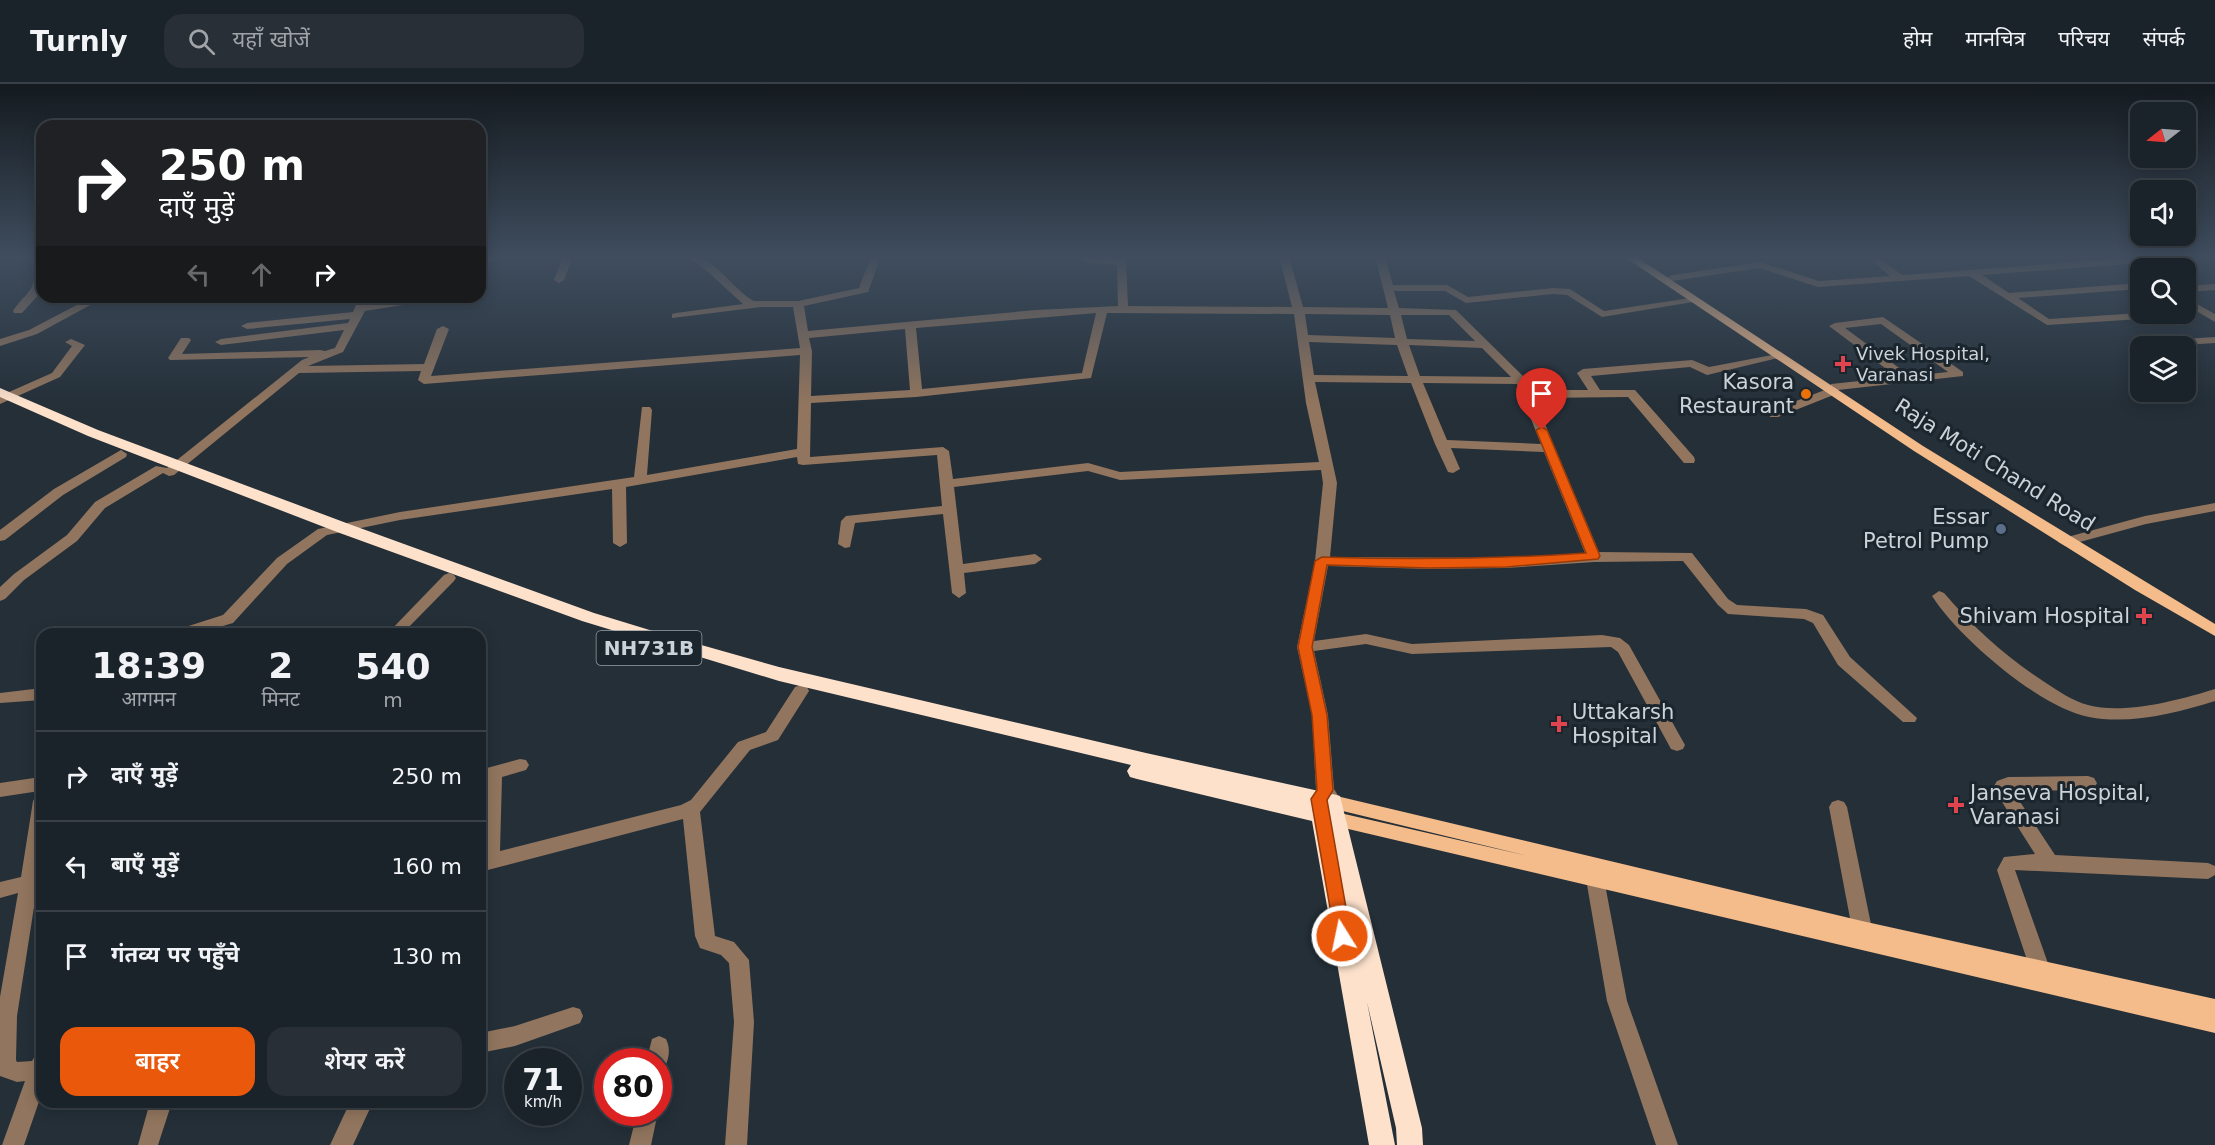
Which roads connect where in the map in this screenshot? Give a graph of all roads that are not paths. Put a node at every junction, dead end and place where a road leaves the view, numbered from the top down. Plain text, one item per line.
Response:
1 (23, 306) edge
2 (84, 306) edge
3 (753, 306) edge
4 (798, 306) edge
5 (1123, 306) edge
6 (1298, 306) edge
7 (1394, 306) edge
8 (1590, 306) edge
9 (1656, 306) edge
10 (1703, 306) edge
11 (1712, 306) edge
12 (2022, 306) edge
13 (360, 307) edge
14 (2196, 307) edge
15 (1123, 309) junction
16 (1102, 310) junction
17 (18, 311) dead end
18 (1299, 311) junction
19 (1396, 312) junction
20 (2196, 314) edge
21 (676, 316) dead end
22 (2211, 316) edge
23 (2130, 317) edge
24 (910, 324) junction
25 (247, 326) dead end
26 (352, 326) junction
27 (443, 328) dead end
28 (805, 335) junction
29 (1303, 338) junction
30 (185, 340) dead end
31 (2215, 340) edge
32 (2196, 341) edge
33 (71, 342) dead end
34 (221, 342) dead end
35 (1401, 342) junction
36 (0, 343) edge
37 (1485, 345) junction
38 (806, 351) junction
39 (332, 352) junction
40 (1778, 355) junction
41 (428, 367) junction
42 (296, 370) junction
43 (1309, 378) junction
44 (1906, 378) junction
45 (1415, 379) junction
46 (1521, 381) junction
47 (1834, 389) junction
48 (916, 393) junction
49 (1596, 393) junction
50 (1526, 394) junction
51 (2, 398) edge
52 (805, 400) junction
53 (646, 410) dead end
54 (1774, 414) dead end
55 (1441, 444) junction
56 (1550, 448) junction
57 (803, 452) junction
58 (121, 454) junction
59 (1689, 460) dead end
60 (1326, 466) junction
61 (169, 468) junction
62 (1453, 469) dead end
63 (640, 480) junction
64 (619, 484) junction
65 (947, 484) junction
66 (240, 494) junction
67 (2213, 508) edge
68 (950, 509) junction
69 (343, 528) junction
70 (323, 532) junction
71 (0, 537) edge
72 (2070, 540) junction
73 (620, 543) dead end
74 (844, 544) dead end
75 (1594, 556) junction
76 (1035, 559) dead end
77 (1322, 561) junction
78 (956, 569) junction
79 (0, 578) edge
80 (19, 578) junction
81 (449, 578) junction
82 (959, 593) dead end
83 (0, 596) edge
84 (1939, 596) dead end
85 (2215, 621) edge
86 (200, 628) edge
87 (400, 628) edge
88 (2215, 631) edge
89 (1305, 647) junction
90 (801, 691) junction
91 (36, 695) edge
92 (2215, 695) edge
93 (2, 698) dead end
94 (1909, 718) dead end
95 (1677, 744) dead end
96 (520, 765) dead end
97 (2088, 783) dead end
98 (36, 786) edge
99 (0, 790) edge
100 (1327, 805) junction
101 (1838, 807) dead end
102 (691, 809) junction
103 (2050, 861) junction
104 (486, 862) edge
105 (2208, 871) dead end
106 (1595, 879) junction
107 (36, 881) edge
108 (0, 890) edge
109 (1862, 929) junction
110 (2040, 969) junction
111 (2215, 1008) edge
112 (573, 1016) dead end
113 (4, 1017) edge
114 (2215, 1024) edge
115 (486, 1042) edge
116 (36, 1068) edge
117 (36, 1081) edge
118 (159, 1108) edge
119 (359, 1108) edge
120 (645, 1126) edge
121 (148, 1143) dead end
122 (13, 1145) edge
123 (341, 1145) edge
124 (640, 1145) edge
125 (736, 1145) edge
126 (1382, 1145) edge
127 (1410, 1145) edge
128 (1667, 1145) edge

1 - 17 street
2 - 36 street
3 - 21 street
4 - 28 street
5 - 15 street
6 - 18 street
7 - 19 street
8 - 9 street
10 - 40 main road
11 - 47 main road
12 - 23 street
13 - 25 street
13 - 26 street
14 - 22 street
15 - 16 street
15 - 18 street
16 - 24 street
16 - 48 street
18 - 19 street
18 - 29 street
19 - 35 street
19 - 37 street
20 - 22 street
24 - 28 street
24 - 48 street
26 - 34 street
26 - 39 street
27 - 41 street
28 - 38 street
29 - 35 street
29 - 43 street
30 - 39 street
31 - 32 street
33 - 51 street
35 - 37 street
35 - 45 street
37 - 46 street
38 - 41 street
38 - 52 street
39 - 42 street
40 - 47 main road
40 - 49 street
41 - 42 street
42 - 61 street
43 - 45 street
43 - 60 street
44 - 44 street
44 - 47 street
45 - 46 street
45 - 55 street
46 - 50 street
47 - 54 street
47 - 72 main road
48 - 52 street
49 - 50 street
49 - 59 street
50 - 56 street
51 - 58 highway, NH731B
51 - 61 highway, NH731B
52 - 57 street
53 - 63 street
55 - 56 street
55 - 62 street
56 - 75 street
57 - 63 street
57 - 65 street
58 - 61 highway, NH731B
58 - 71 street
60 - 65 street
60 - 77 street
61 - 66 highway, NH731B
61 - 80 street
63 - 64 street
64 - 69 street
64 - 73 street
65 - 68 street
66 - 69 highway, NH731B
66 - 70 highway, NH731B
67 - 72 street
68 - 74 street
68 - 78 street
69 - 70 street
69 - 100 highway, NH731B
70 - 81 highway, NH731B
70 - 86 street
72 - 85 main road, Raja Moti Chand Road
72 - 88 main road
75 - 77 street
75 - 94 street
76 - 78 street
77 - 89 street
78 - 82 street
79 - 80 street
80 - 83 street
81 - 87 street
81 - 90 highway, NH731B
84 - 92 street
89 - 95 street
89 - 100 street
90 - 100 highway, NH731B
90 - 102 street
91 - 93 street
96 - 104 street
97 - 103 street
98 - 99 street
100 - 106 main road
100 - 109 main road
100 - 126 highway
100 - 127 highway
101 - 109 street
102 - 104 street
102 - 125 street
103 - 105 street
103 - 110 street
106 - 114 main road
106 - 128 street
107 - 108 street
107 - 113 street
109 - 110 main road
110 - 111 main road
112 - 115 street
113 - 116 street
117 - 122 street
118 - 121 street
119 - 123 street
120 - 124 street

